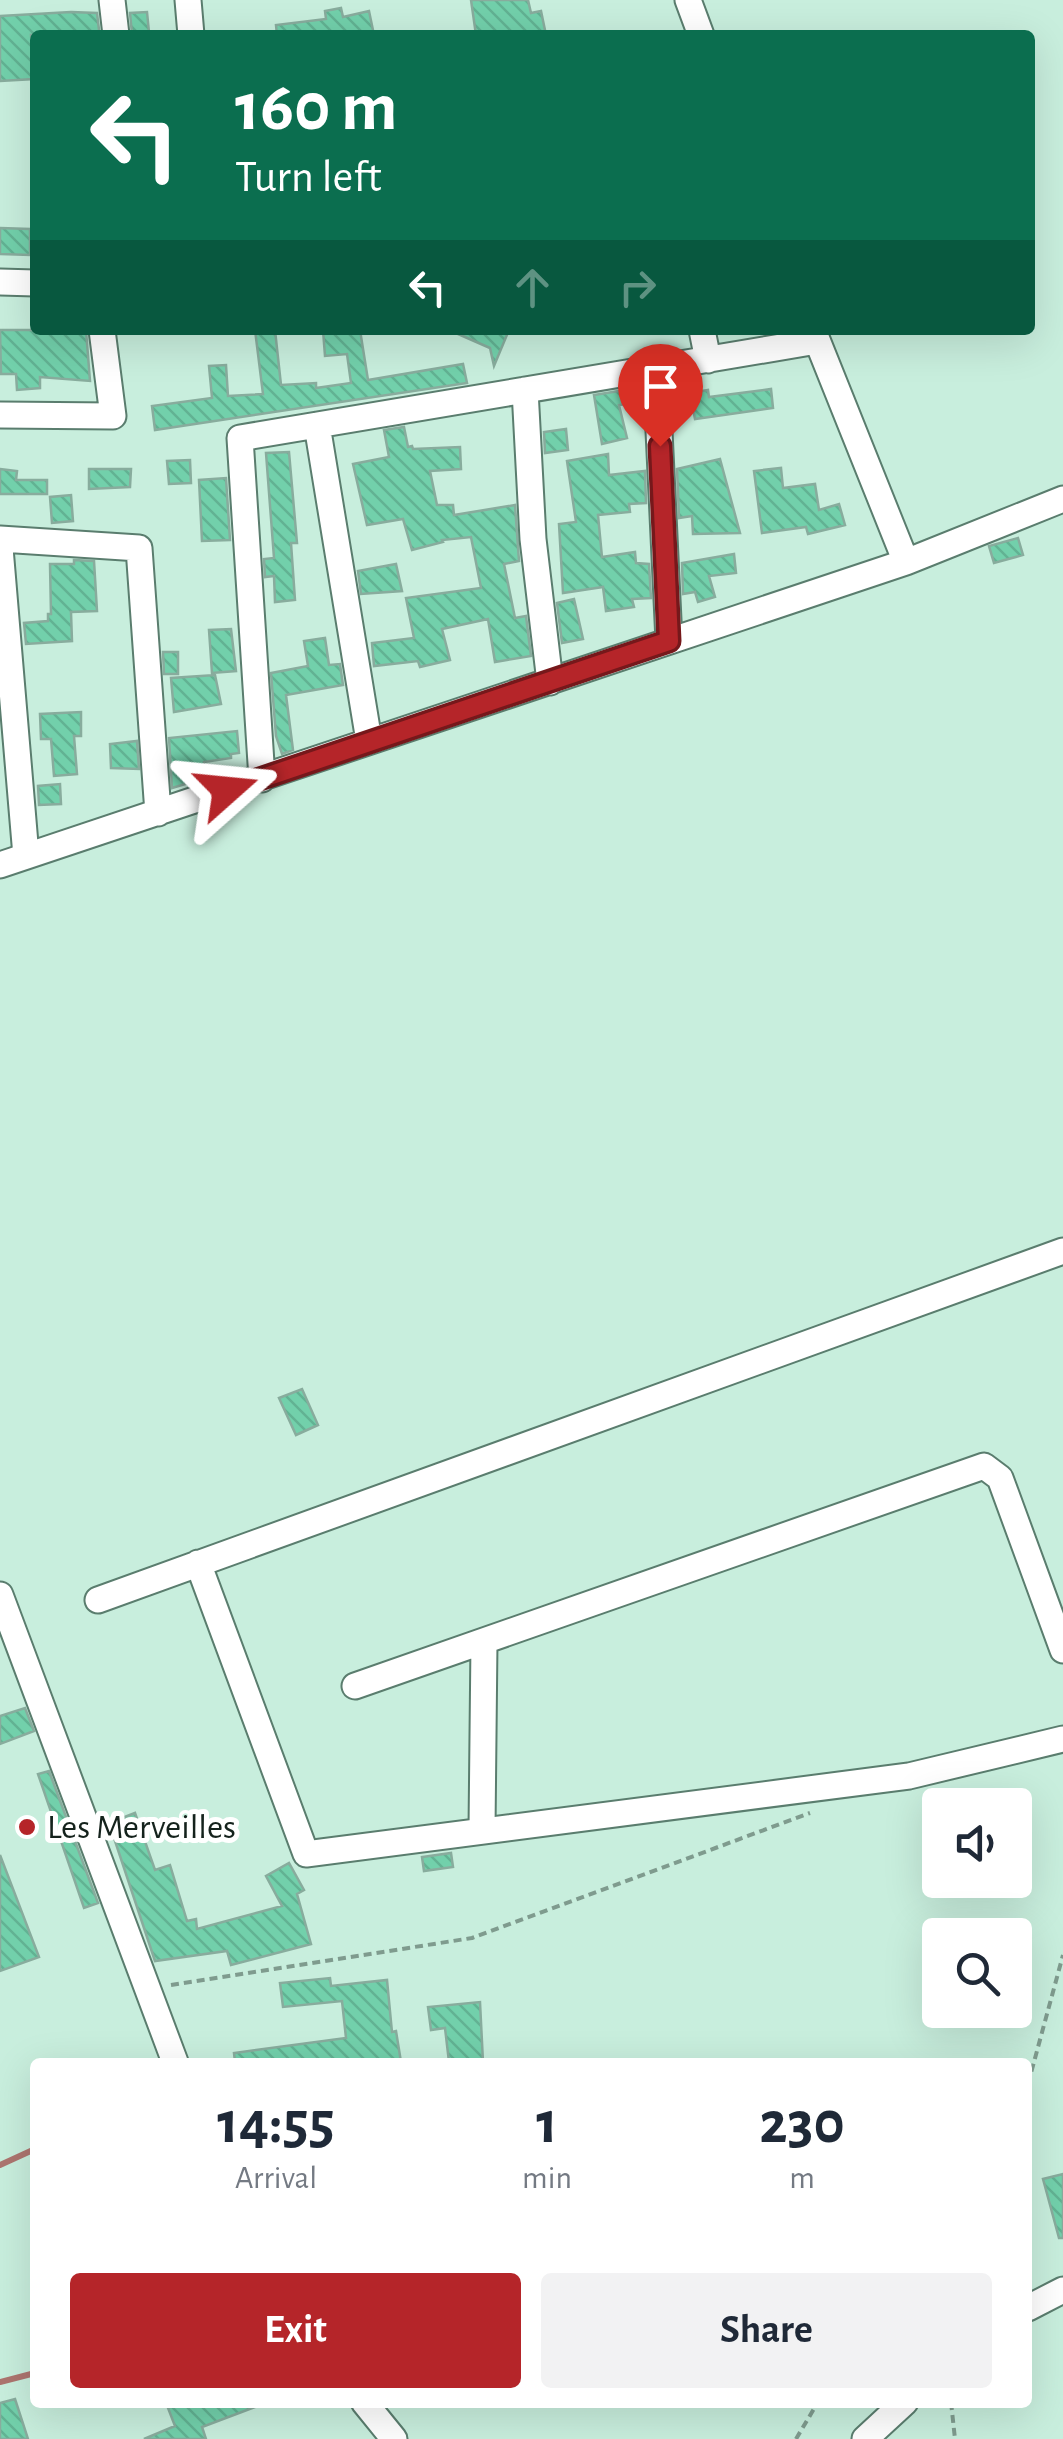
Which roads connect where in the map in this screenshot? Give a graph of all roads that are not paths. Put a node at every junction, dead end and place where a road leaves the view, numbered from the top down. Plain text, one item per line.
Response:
1 (112, 0) edge
2 (188, 0) edge
3 (688, 0) edge
4 (115, 30) edge
5 (191, 30) edge
6 (699, 30) edge
7 (0, 282) edge
8 (30, 283) edge
9 (103, 335) edge
10 (703, 335) edge
11 (815, 336) edge
12 (708, 360) junction
13 (656, 368) junction
14 (525, 390) junction
15 (0, 415) edge
16 (317, 425) junction
17 (1063, 499) edge
18 (0, 539) edge
19 (0, 548) edge
20 (906, 562) junction
21 (669, 641) junction
22 (550, 682) junction
23 (369, 741) junction
24 (262, 779) junction
25 (158, 813) junction
26 (26, 856) junction
27 (0, 865) edge
28 (1063, 1251) edge
29 (198, 1563) junction
30 (0, 1596) edge
31 (98, 1600) dead end
32 (484, 1642) junction
33 (1063, 1650) edge
34 (355, 1686) dead end
35 (1063, 1740) edge
36 (482, 1829) junction
37 (174, 2058) edge
38 (1063, 2290) edge
39 (1032, 2306) edge
40 (369, 2408) edge
41 (899, 2408) edge
42 (394, 2439) edge
43 (865, 2439) edge

1 - 4 street
2 - 5 street
3 - 6 street
7 - 8 street
9 - 15 street
10 - 12 street
11 - 12 street
11 - 20 street
12 - 13 street
13 - 14 street
13 - 21 street
14 - 16 street
14 - 22 street
16 - 23 street
16 - 24 street
17 - 20 street
18 - 25 street
19 - 26 street
20 - 21 street
21 - 22 street
22 - 23 street
23 - 24 street
24 - 25 street
25 - 26 street
26 - 27 street
28 - 29 street
29 - 31 street
29 - 36 street
30 - 37 street
32 - 33 street
32 - 34 street
32 - 36 street
35 - 36 street
38 - 39 street
40 - 42 street
41 - 43 street

